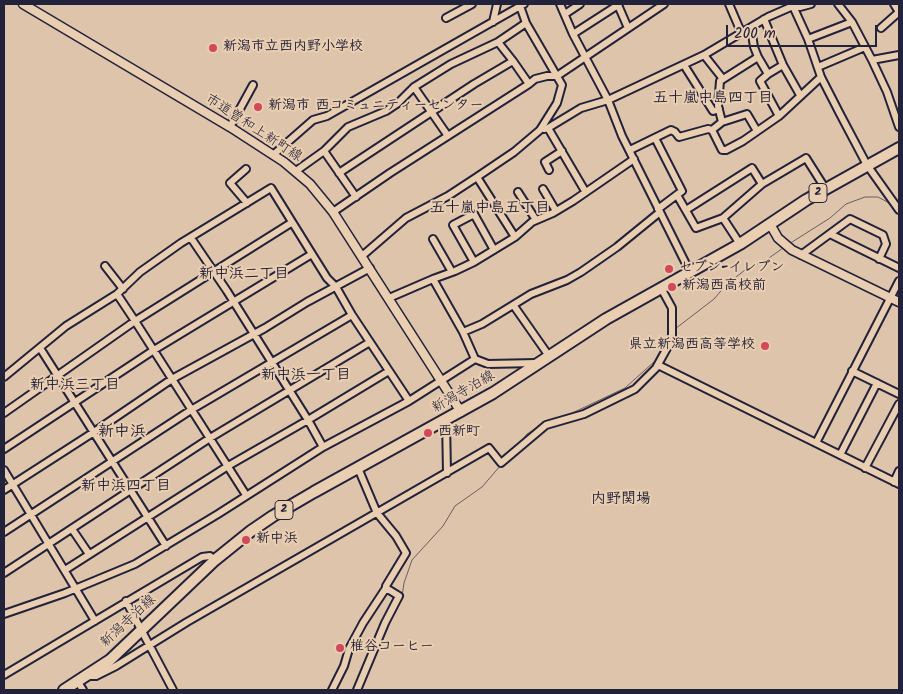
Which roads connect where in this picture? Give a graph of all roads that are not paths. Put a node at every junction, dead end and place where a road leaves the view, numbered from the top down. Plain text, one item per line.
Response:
1 (23, 4) edge
2 (472, 4) edge
3 (497, 4) edge
4 (560, 4) edge
5 (580, 4) edge
6 (618, 4) edge
7 (664, 4) edge
8 (811, 4) edge
9 (838, 4) edge
10 (894, 4) edge
11 (522, 5) edge
12 (732, 5) edge
13 (793, 5) edge
14 (899, 12) edge
15 (565, 14) junction
16 (446, 18) dead end
17 (764, 19) junction
18 (493, 22) junction
19 (852, 22) junction
20 (526, 23) junction
21 (628, 28) junction
22 (751, 28) junction
23 (881, 28) dead end
24 (742, 32) junction
25 (573, 34) junction
26 (808, 39) junction
27 (498, 42) junction
28 (865, 47) junction
29 (899, 54) edge
30 (586, 55) junction
31 (704, 55) junction
32 (758, 57) junction
33 (872, 60) junction
34 (513, 61) junction
35 (684, 64) junction
36 (783, 65) junction
37 (818, 67) junction
38 (768, 74) junction
39 (557, 76) junction
40 (821, 77) junction
41 (722, 79) junction
42 (529, 84) junction
43 (253, 85) dead end
44 (414, 87) junction
45 (800, 95) junction
46 (608, 100) junction
47 (719, 108) junction
48 (431, 113) junction
49 (778, 116) junction
50 (722, 122) junction
51 (230, 127) junction
52 (899, 127) edge
53 (548, 128) junction
54 (540, 130) junction
55 (712, 130) junction
56 (756, 131) junction
57 (448, 136) junction
58 (655, 138) junction
59 (899, 148) edge
60 (630, 150) junction
61 (324, 151) junction
62 (562, 151) junction
63 (273, 155) junction
64 (634, 159) junction
65 (867, 166) junction
66 (246, 169) dead end
67 (549, 170) dead end
68 (296, 171) junction
69 (339, 172) junction
70 (477, 177) junction
71 (762, 184) junction
72 (543, 188) dead end
73 (825, 188) junction
74 (585, 191) junction
75 (518, 192) dead end
76 (677, 195) junction
77 (356, 197) junction
78 (247, 203) junction
79 (659, 210) junction
80 (686, 210) junction
81 (899, 210) edge
82 (556, 211) junction
83 (333, 212) junction
84 (723, 218) junction
85 (536, 220) junction
86 (292, 223) junction
87 (770, 224) junction
88 (830, 234) junction
89 (515, 237) junction
90 (191, 238) junction
91 (433, 239) dead end
92 (740, 244) junction
93 (494, 250) junction
94 (312, 254) junction
95 (801, 255) junction
96 (362, 256) junction
97 (879, 259) junction
98 (474, 262) junction
99 (105, 266) dead end
100 (370, 268) junction
101 (899, 268) edge
102 (213, 272) junction
103 (452, 272) junction
104 (690, 272) junction
105 (433, 279) junction
106 (899, 281) edge
107 (336, 287) junction
108 (661, 288) junction
109 (122, 289) junction
110 (117, 294) junction
111 (389, 298) junction
112 (890, 298) junction
113 (233, 302) junction
114 (899, 302) edge
115 (514, 306) junction
116 (352, 315) junction
117 (136, 321) junction
118 (463, 332) junction
119 (253, 333) junction
120 (370, 342) junction
121 (40, 348) junction
122 (154, 350) junction
123 (549, 356) junction
124 (475, 359) junction
125 (272, 362) junction
126 (540, 362) junction
127 (658, 365) junction
128 (389, 371) junction
129 (852, 371) junction
130 (58, 376) junction
131 (4, 377) edge
132 (172, 379) junction
133 (441, 380) junction
134 (877, 383) junction
135 (289, 390) junction
136 (899, 394) edge
137 (409, 401) junction
138 (75, 402) junction
139 (899, 404) edge
140 (191, 410) junction
141 (461, 412) junction
142 (4, 413) edge
143 (308, 420) junction
144 (446, 420) junction
145 (94, 432) junction
146 (210, 438) junction
147 (816, 443) junction
148 (323, 447) junction
149 (4, 449) edge
150 (840, 456) junction
151 (112, 462) junction
152 (228, 466) junction
153 (358, 468) junction
154 (865, 468) junction
155 (4, 470) edge
156 (899, 471) edge
157 (446, 473) junction
158 (897, 483) edge
159 (13, 484) junction
160 (4, 490) edge
161 (131, 490) junction
162 (246, 495) junction
163 (31, 514) junction
164 (377, 514) junction
165 (148, 517) junction
166 (72, 529) junction
167 (4, 532) edge
168 (49, 544) junction
169 (166, 546) junction
170 (89, 554) junction
171 (215, 560) junction
172 (65, 570) junction
173 (4, 573) edge
174 (386, 588) junction
175 (76, 589) junction
176 (126, 601) junction
177 (4, 614) edge
178 (95, 621) junction
179 (142, 629) junction
180 (150, 645) junction
181 (4, 675) edge
182 (87, 676) junction
183 (80, 686) edge
184 (64, 690) edge
185 (173, 690) edge
186 (332, 690) edge
187 (357, 690) edge

1 - 51 street, 市道曽和上新町線
2 - 16 street
3 - 18 street
4 - 15 street
5 - 15 street
6 - 21 street
6 - 25 street
7 - 21 street
8 - 13 street
9 - 19 street
10 - 14 street
11 - 18 street
11 - 20 street
12 - 24 street
13 - 17 street
13 - 26 street
14 - 23 street
15 - 25 street
17 - 22 street
17 - 36 street
18 - 63 street
19 - 26 street
19 - 28 street
20 - 27 street
20 - 39 street
21 - 30 street
22 - 24 street
22 - 32 street
24 - 31 street
25 - 30 street
26 - 37 street
27 - 34 street
27 - 44 street
28 - 33 street
28 - 37 street
29 - 33 street
30 - 39 street
30 - 46 street
31 - 35 street
31 - 41 street
32 - 38 street
32 - 41 street
33 - 52 street
34 - 42 street
34 - 48 street
35 - 46 street
35 - 47 street
36 - 38 street
36 - 45 street
37 - 40 street
38 - 49 street
39 - 42 street
39 - 54 street
40 - 45 street
40 - 65 street
41 - 47 street
42 - 57 street
43 - 51 street
44 - 48 street
44 - 61 street
45 - 49 street
46 - 53 street
46 - 60 street
47 - 50 street
48 - 57 street
48 - 69 street
49 - 56 street
50 - 55 street
50 - 56 street
51 - 63 street, 市道曽和上新町線
53 - 54 street
53 - 62 street
54 - 70 street
55 - 56 street
55 - 58 street
57 - 77 street
58 - 60 street
58 - 76 street
59 - 65 main road, 新潟寺泊線 / 2
60 - 64 street
61 - 68 street
61 - 69 street
62 - 67 street
62 - 74 street
63 - 68 street, 市道曽和上新町線
64 - 74 street
64 - 79 street
65 - 73 main road, 新潟寺泊線 / 2
65 - 81 street
66 - 78 street
68 - 83 street, 市道曽和上新町線
69 - 77 street
70 - 89 street
70 - 96 street
71 - 73 street
71 - 80 street
71 - 84 street
72 - 82 street
73 - 87 main road, 新潟寺泊線 / 2
74 - 82 street
75 - 85 street
76 - 79 street
76 - 80 street
77 - 83 street
78 - 86 street
78 - 90 street
79 - 104 street
79 - 115 street
80 - 84 street
82 - 85 street
83 - 96 street, 市道曽和上新町線
84 - 92 street
85 - 89 street
86 - 94 street
86 - 102 street
87 - 92 main road, 新潟寺泊線 / 2
87 - 95 street
88 - 95 street
88 - 97 street
88 - 97 street
89 - 93 street
90 - 102 street
90 - 109 street
91 - 103 street
92 - 104 main road, 新潟寺泊線 / 2
93 - 98 street
93 - 98 street
94 - 107 street
94 - 113 street
95 - 112 street
96 - 100 street, 市道曽和上新町線
97 - 101 street
98 - 103 street
99 - 109 street
100 - 107 street
100 - 111 street, 市道曽和上新町線
102 - 113 street
102 - 117 street
103 - 105 street
104 - 108 main road, 新潟寺泊線 / 2
105 - 111 street
105 - 118 street
106 - 112 street
107 - 116 street
107 - 119 street
108 - 123 main road, 新潟寺泊線 / 2
108 - 127 street
109 - 110 street
110 - 117 street
110 - 121 street
111 - 133 street, 市道曽和上新町線
112 - 114 street
112 - 129 street
113 - 119 street
113 - 122 street
115 - 118 street
115 - 123 street
116 - 120 street
116 - 125 street
117 - 122 street
117 - 130 street
118 - 124 street
119 - 125 street
119 - 132 street
120 - 128 street
120 - 135 street
121 - 130 street
121 - 131 street
122 - 132 street
122 - 138 street
123 - 126 main road, 新潟寺泊線 / 2
124 - 126 street
124 - 133 street
125 - 135 street
125 - 140 street
126 - 141 main road, 新潟寺泊線 / 2
127 - 147 street
127 - 157 street
128 - 137 street
128 - 143 street
129 - 134 street
129 - 147 street
130 - 138 street
130 - 142 street
132 - 140 street
132 - 145 street
133 - 137 street
133 - 141 street, 市道曽和上新町線
134 - 136 street
134 - 150 street
135 - 143 street
135 - 146 street
137 - 148 street
138 - 145 street
138 - 149 street
139 - 154 street
140 - 146 street
140 - 151 street
141 - 144 main road, 新潟寺泊線 / 2
143 - 148 street
143 - 152 street
144 - 153 main road, 新潟寺泊線 / 2
144 - 157 street
145 - 151 street
145 - 159 street
146 - 152 street
146 - 161 street
147 - 150 street
148 - 162 street
150 - 154 street
151 - 161 street
151 - 163 street
152 - 162 street
152 - 165 street
153 - 164 street
153 - 171 main road, 新潟寺泊線 / 2
154 - 158 street
155 - 159 street
156 - 158 street
157 - 164 street
159 - 160 street
159 - 163 street
161 - 165 street
161 - 166 street
162 - 169 street
163 - 167 street
163 - 168 street
164 - 174 street
164 - 180 street
165 - 169 street
165 - 170 street
166 - 168 street
166 - 170 street
168 - 172 street
168 - 173 street
169 - 175 street
170 - 172 street
171 - 176 street
171 - 179 main road, 新潟寺泊線 / 2
172 - 175 street
174 - 186 street
174 - 187 street
175 - 177 street
175 - 178 street
176 - 178 street
176 - 179 street
178 - 181 street
179 - 180 street
179 - 182 main road, 新潟寺泊線 / 2
180 - 182 street
180 - 185 street
182 - 183 main road, 新潟寺泊線 / 2
183 - 184 main road, 新潟寺泊線 / 2

